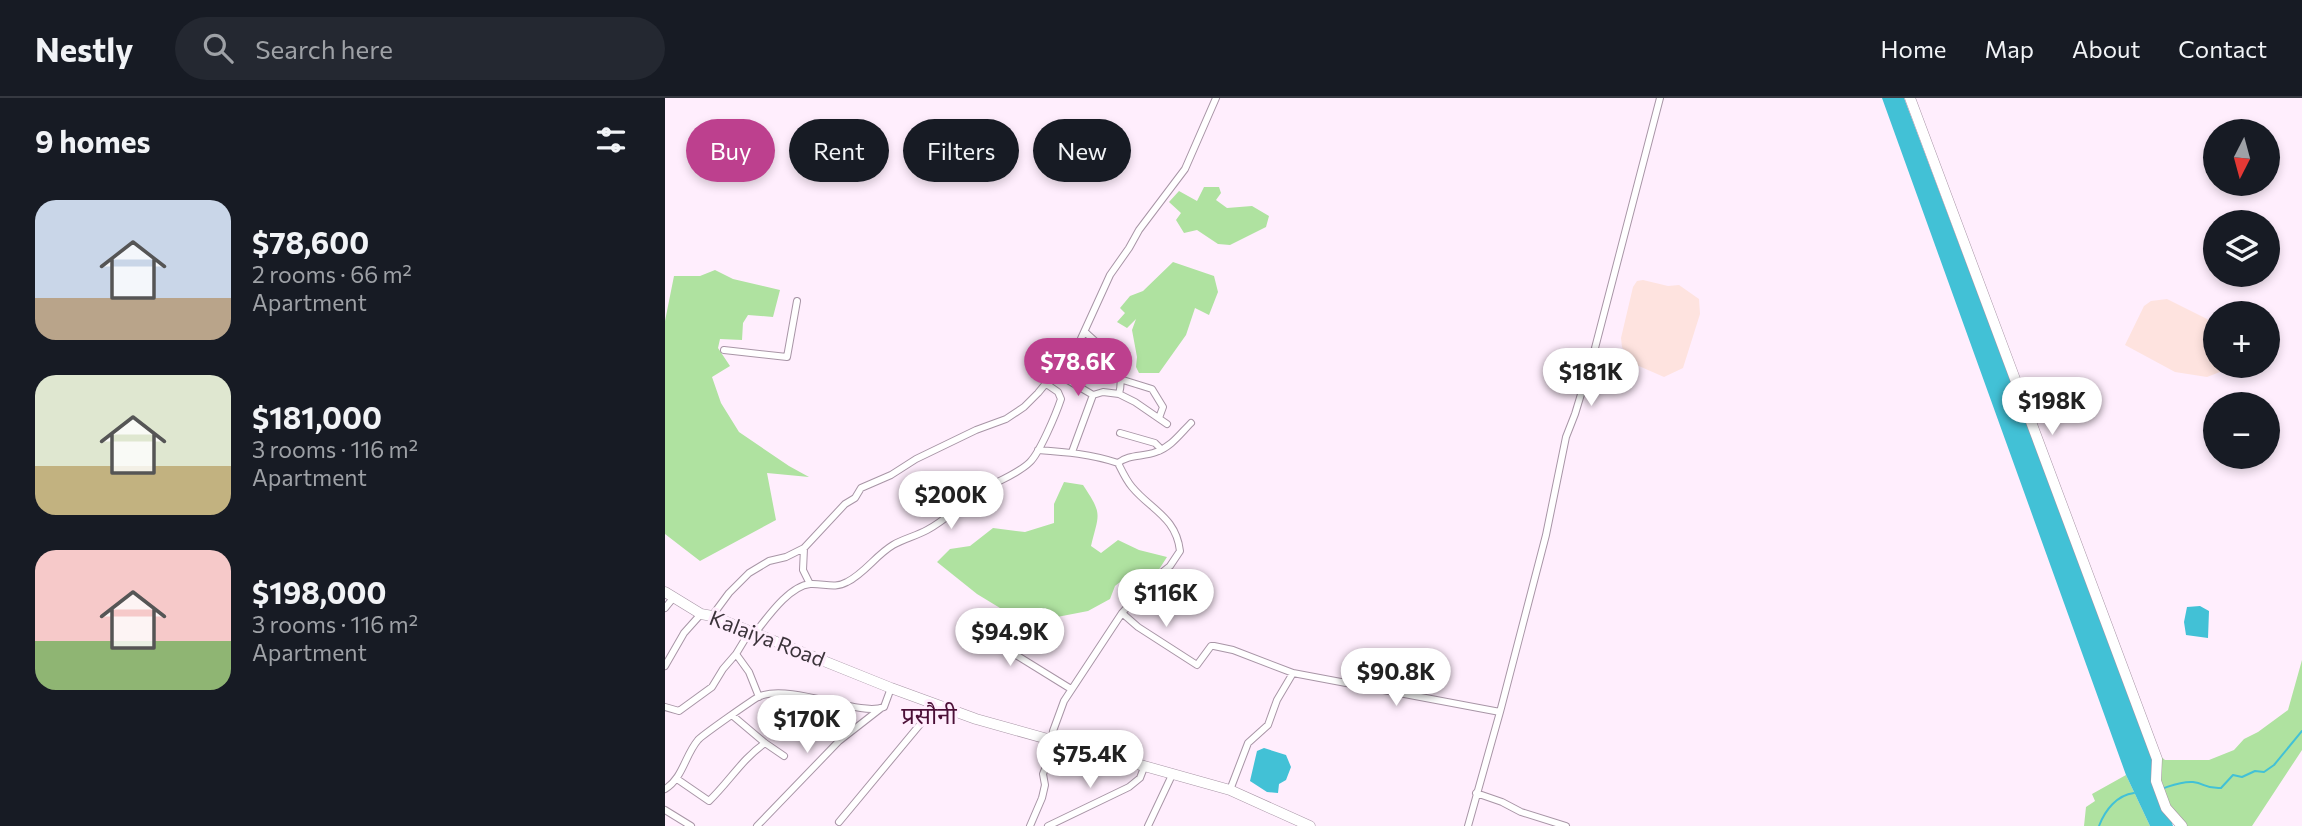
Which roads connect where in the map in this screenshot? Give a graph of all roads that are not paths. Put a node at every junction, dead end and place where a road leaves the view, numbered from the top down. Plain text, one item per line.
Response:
1 (1216, 98) edge
2 (1660, 98) edge
3 (1910, 98) edge
4 (797, 302) dead end
5 (1085, 332) junction
6 (724, 350) dead end
7 (1054, 372) junction
8 (1123, 380) junction
9 (1045, 383) junction
10 (1119, 394) junction
11 (1093, 395) junction
12 (1159, 418) junction
13 (1191, 423) dead end
14 (1167, 424) dead end
15 (1120, 433) dead end
16 (1038, 450) junction
17 (1159, 451) junction
18 (1072, 452) junction
19 (1118, 463) junction
20 (804, 548) junction
21 (810, 584) junction
22 (669, 594) edge
23 (665, 608) edge
24 (1122, 613) junction
25 (706, 615) junction
26 (967, 622) dead end
27 (753, 632) junction
28 (736, 654) junction
29 (665, 666) edge
30 (1293, 673) junction
31 (891, 688) junction
32 (1071, 689) junction
33 (759, 697) junction
34 (937, 705) junction
35 (665, 707) edge
36 (880, 709) junction
37 (1500, 712) junction
38 (733, 716) junction
39 (1052, 740) junction
40 (765, 743) junction
41 (784, 756) dead end
42 (1145, 765) junction
43 (1173, 773) junction
44 (677, 779) junction
45 (665, 789) edge
46 (1230, 790) junction
47 (1476, 793) junction
48 (665, 810) edge
49 (839, 822) dead end
50 (1050, 825) edge
51 (691, 826) edge
52 (757, 826) edge
53 (1030, 826) edge
54 (1148, 826) edge
55 (1310, 826) edge
56 (1468, 826) edge
57 (1566, 826) edge
58 (2182, 826) edge

1 - 5 street
2 - 37 street
3 - 58 main road
4 - 6 street
5 - 7 street
5 - 8 street
7 - 9 street
7 - 11 street
8 - 10 street
8 - 12 street
9 - 16 street
9 - 20 street
10 - 11 street
10 - 12 street
11 - 18 street
12 - 14 street
13 - 17 street
15 - 17 street
16 - 18 street
16 - 21 street
17 - 19 street
18 - 19 street
19 - 24 street
20 - 21 street
20 - 25 street
21 - 27 street
22 - 23 street
22 - 25 main road, Kalaiya Road
24 - 30 street
24 - 32 street
25 - 27 main road, Kalaiya Road
25 - 29 street
26 - 32 street
27 - 28 street
27 - 31 main road, Kalaiya Road
28 - 33 street
28 - 35 street
30 - 37 street
30 - 46 street
31 - 34 main road, Kalaiya Road
31 - 36 street
32 - 39 street
33 - 36 street
33 - 38 street
34 - 39 main road, Kalaiya Road
34 - 49 street
36 - 52 street
37 - 47 street
38 - 40 street
38 - 44 street
39 - 42 main road, Kalaiya Road
39 - 53 street
40 - 41 street
40 - 44 street
42 - 43 main road, Kalaiya Road
42 - 50 street
43 - 46 main road, Kalaiya Road
43 - 54 street
44 - 45 street
46 - 55 main road, Kalaiya Road
47 - 56 street
47 - 57 street
48 - 51 street

